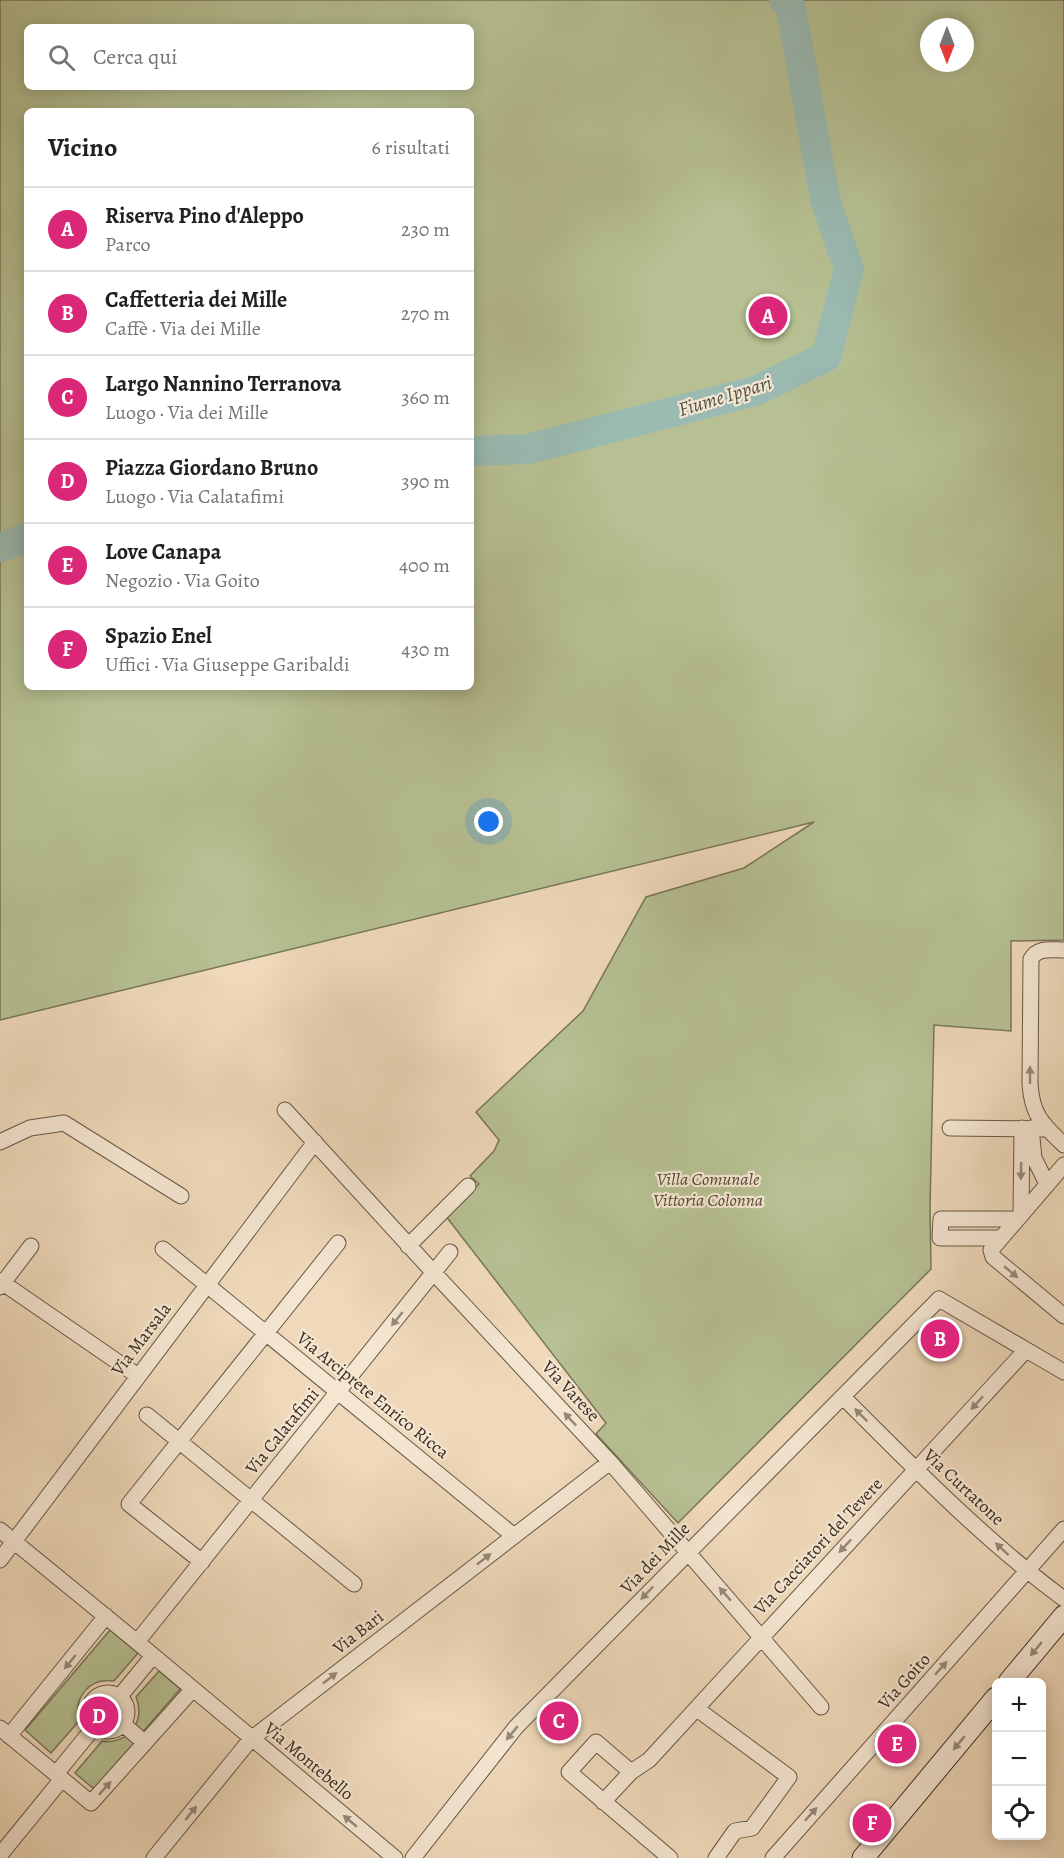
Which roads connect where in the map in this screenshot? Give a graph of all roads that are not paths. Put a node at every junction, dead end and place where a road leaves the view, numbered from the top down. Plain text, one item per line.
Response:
1 (1064, 950) edge
2 (285, 1110) dead end
3 (950, 1128) dead end
4 (1026, 1128) junction
5 (1047, 1129) junction
6 (0, 1142) edge
7 (315, 1142) junction
8 (1064, 1145) edge
9 (1064, 1165) edge
10 (1047, 1184) junction
11 (468, 1186) dead end
12 (181, 1196) dead end
13 (1019, 1217) junction
14 (1001, 1238) junction
15 (338, 1243) dead end
16 (31, 1246) dead end
17 (408, 1246) junction
18 (164, 1249) dead end
19 (450, 1252) dead end
20 (434, 1274) junction
21 (1, 1284) edge
22 (207, 1284) junction
23 (1064, 1316) edge
24 (266, 1332) junction
25 (1021, 1355) junction
26 (1064, 1372) edge
27 (138, 1376) junction
28 (338, 1392) junction
29 (843, 1397) junction
30 (147, 1415) dead end
31 (179, 1441) junction
32 (610, 1462) junction
33 (916, 1470) junction
34 (251, 1500) junction
35 (1064, 1529) edge
36 (0, 1530) edge
37 (514, 1536) junction
38 (15, 1542) junction
39 (688, 1552) junction
40 (0, 1560) edge
41 (202, 1562) junction
42 (1026, 1572) junction
43 (354, 1584) dead end
44 (1064, 1599) edge
45 (104, 1614) junction
46 (1064, 1616) edge
47 (762, 1636) junction
48 (140, 1639) junction
49 (153, 1656) junction
50 (1013, 1678) edge
51 (197, 1691) junction
52 (120, 1696) junction
53 (992, 1703) edge
54 (821, 1707) dead end
55 (697, 1708) junction
56 (123, 1724) junction
57 (95, 1726) junction
58 (4, 1732) edge
59 (251, 1739) junction
60 (145, 1743) junction
61 (631, 1772) junction
62 (58, 1780) junction
63 (603, 1802) junction
64 (0, 1855) edge
65 (157, 1857) edge
66 (395, 1858) edge
67 (413, 1858) edge
68 (670, 1858) edge
69 (717, 1858) edge
70 (773, 1858) edge
71 (863, 1858) edge

5 -> 1 street
2 - 7 street, Via Varese
3 - 4 street
4 - 5 street
4 - 10 street
4 -> 13 street
5 - 8 street
6 - 12 street
7 - 17 street, Via Varese
7 - 22 street, Via Marsala
9 - 10 street
10 - 13 street
11 - 17 street
13 - 14 street
13 - 14 street
14 -> 23 street
15 - 24 street
16 - 21 street
17 - 20 street, Via Varese
18 - 22 street, Via Arciprete Enrico Ricca
19 - 20 street, Via Calatafimi
20 -> 28 street, Via Calatafimi
32 -> 20 street, Via Varese
21 - 27 street
22 - 24 street, Via Arciprete Enrico Ricca
22 - 27 street, Via Marsala
24 - 28 street, Via Arciprete Enrico Ricca
24 - 31 street
25 - 26 street
25 - 29 street, Via dei Mille
25 -> 33 street, Via Cacciatori del Tevere
27 - 38 street, Via Marsala
28 - 34 street, Via Calatafimi
28 - 37 street, Via Arciprete Enrico Ricca
33 -> 29 street, Via Curtatone
29 - 39 street, Via dei Mille
30 - 31 street
31 - 34 street
31 - 41 street
32 - 37 street, Via Bari
32 - 39 street, Via Varese
42 -> 33 street, Via Curtatone
33 -> 47 street, Via Cacciatori del Tevere
34 - 41 street, Via Calatafimi
34 - 43 street
35 - 42 street, Via Goito
36 - 38 street
59 -> 37 street, Via Bari
38 - 40 street, Via Marsala
38 - 45 street
47 -> 39 street, Via Varese
39 -> 67 street, Via dei Mille
41 - 48 street, Via Calatafimi
42 - 44 street, Via Curtatone
70 -> 42 street, Via Goito
45 - 48 street, Via Montebello
45 -> 58 street
46 -> 50 main road
47 - 54 street, Via Varese
47 - 55 street, Via Cacciatori del Tevere
48 - 49 street, Via Montebello
49 - 51 street, Via Montebello
49 - 52 street
51 - 59 street, Via Montebello
51 - 60 street
52 - 56 street
52 - 57 street
53 -> 71 main road
55 - 61 street, Via Cacciatori del Tevere
55 - 69 street
56 - 57 street
56 - 60 street
57 - 62 street
58 - 62 street
65 -> 59 street, Via Bari
66 -> 59 street, Via Montebello
62 -> 60 street
61 - 63 street, Via Cacciatori del Tevere
61 - 63 street
62 - 64 street
63 - 68 street

